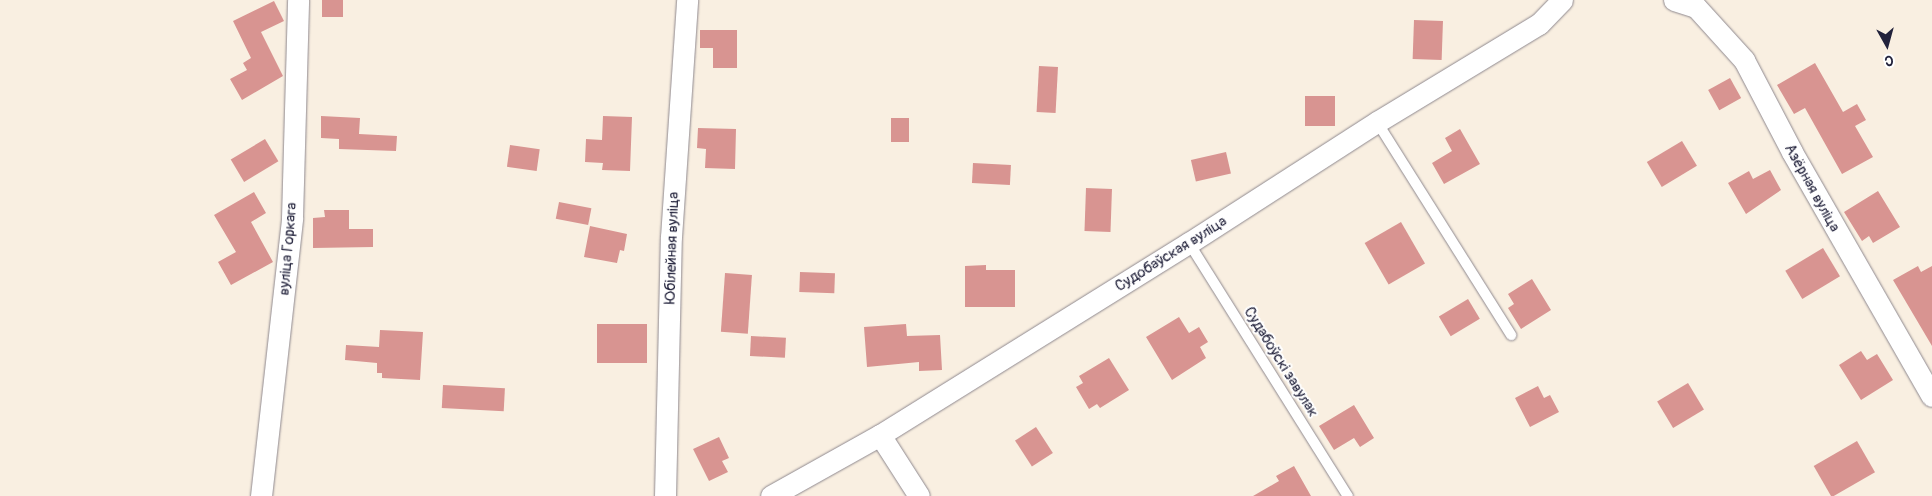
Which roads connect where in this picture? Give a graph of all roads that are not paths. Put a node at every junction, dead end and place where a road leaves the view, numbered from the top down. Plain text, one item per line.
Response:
1 (298, 0) edge
2 (687, 0) edge
3 (1562, 0) edge
4 (1674, 0) edge
5 (1377, 122) junction
6 (1189, 243) junction
7 (1511, 335) dead end
8 (1932, 396) edge
9 (880, 436) junction
10 (261, 496) edge
11 (665, 496) edge
12 (771, 496) edge
13 (919, 496) edge
14 (1348, 496) edge

1 - 10 street, вуліца Горкага
2 - 11 street, Юбілейная вуліца
3 - 5 street, Судобаўская вуліца
4 - 8 street, Азёрная вуліца
5 - 6 street, Судобаўская вуліца
5 - 7 lane
6 - 9 street, Судобаўская вуліца
6 - 14 lane, Судабоўскі завулак
9 - 12 street, Судобаўская вуліца
9 - 13 street

